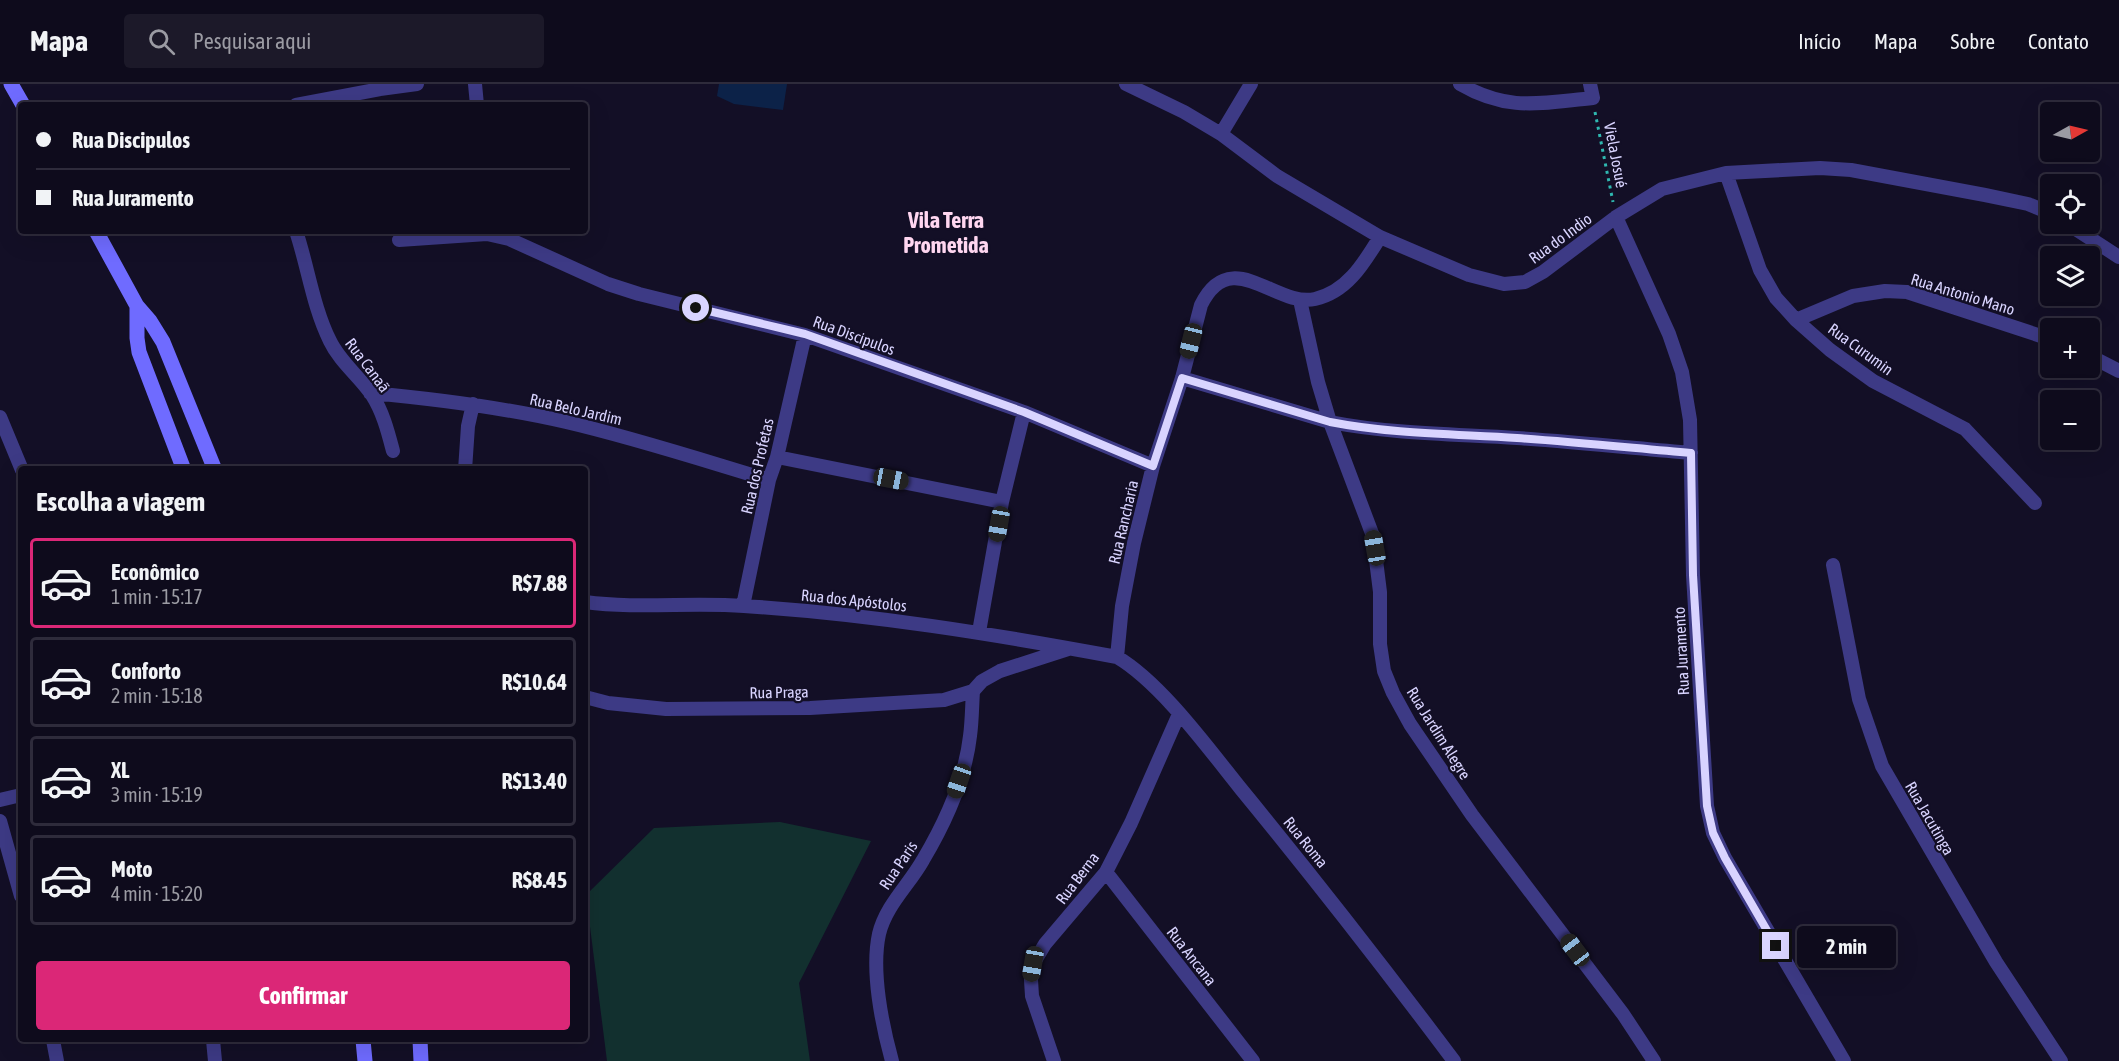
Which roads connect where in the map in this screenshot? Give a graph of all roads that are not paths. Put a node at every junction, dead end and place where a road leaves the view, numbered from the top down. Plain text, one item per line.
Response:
1 (11, 84) edge
2 (417, 84) edge
3 (476, 84) edge
4 (1126, 84) edge
5 (1251, 84) edge
6 (1460, 84) edge
7 (1590, 84) edge
8 (21, 102) edge
9 (312, 102) edge
10 (477, 102) edge
11 (1221, 134) junction
12 (1726, 173) junction
13 (2040, 209) edge
14 (1616, 217) junction
15 (98, 234) edge
16 (297, 234) edge
17 (465, 234) edge
18 (493, 234) edge
19 (2083, 234) edge
20 (1380, 237) junction
21 (399, 240) dead end
22 (2119, 257) edge
23 (1300, 300) junction
24 (137, 306) junction
25 (1796, 320) junction
26 (805, 334) junction
27 (2040, 336) edge
28 (2100, 361) edge
29 (2119, 371) edge
30 (1182, 378) junction
31 (370, 393) junction
32 (473, 404) junction
33 (1024, 412) junction
34 (0, 417) edge
35 (1330, 422) junction
36 (393, 451) dead end
37 (1691, 453) junction
38 (777, 457) junction
39 (20, 466) edge
40 (182, 466) edge
41 (213, 466) edge
42 (465, 466) edge
43 (1153, 466) junction
44 (769, 480) junction
45 (1002, 502) junction
46 (2035, 503) dead end
47 (1833, 566) dead end
48 (588, 602) edge
49 (743, 606) junction
50 (979, 632) junction
51 (1070, 649) junction
52 (1117, 657) junction
53 (973, 691) junction
54 (588, 698) edge
55 (1179, 714) junction
56 (18, 796) edge
57 (0, 800) edge
58 (0, 821) edge
59 (1106, 872) junction
60 (18, 885) edge
61 (53, 1042) edge
62 (213, 1042) edge
63 (363, 1042) edge
64 (420, 1042) edge
65 (57, 1061) edge
66 (215, 1061) edge
67 (365, 1061) edge
68 (421, 1061) edge
69 (892, 1061) edge
70 (1054, 1061) edge
71 (1253, 1061) edge
72 (1454, 1061) edge
73 (1654, 1061) edge
74 (1844, 1061) edge
75 (2061, 1061) edge

1 - 8 street
2 - 9 street
3 - 10 street
4 - 11 street, Rua do Indio
5 - 11 street
6 - 7 street
11 - 20 street, Rua do Indio
12 - 13 street, Rua do Indio
12 - 14 street, Rua do Indio
12 - 25 street, Rua Curumin
14 - 20 street, Rua do Indio
14 - 37 street, Rua Juramento
15 - 24 street
16 - 31 street, Rua Canaã
17 - 21 street, Rua Discipulos
18 - 26 street, Rua Discipulos
19 - 22 street
20 - 23 street
23 - 30 street, Rua Rancharia
23 - 35 street, Rua Jardim Alegre
24 - 40 street
24 - 41 street
25 - 27 street, Rua Antonio Mano
25 - 46 street, Rua Curumin
26 - 33 street, Rua Discipulos
26 - 38 street, Rua dos Profetas
28 - 29 street
30 - 35 street
30 - 43 street, Rua Rancharia
31 - 32 street, Rua Belo Jardim
31 - 36 street, Rua Canaã
32 - 42 street
32 - 44 street, Rua Belo Jardim
33 - 43 street, Rua Discipulos
33 - 45 street
34 - 39 street
35 - 37 street
35 - 73 street, Rua Jardim Alegre
37 - 74 street, Rua Juramento
38 - 44 street, Rua dos Profetas
38 - 45 street
43 - 52 street, Rua Rancharia
44 - 49 street, Rua dos Profetas
45 - 50 street
47 - 75 street, Rua Jacutinga
48 - 49 street, Rua dos Apóstolos
49 - 50 street, Rua dos Apóstolos
50 - 51 street, Rua dos Apóstolos
51 - 52 street, Rua dos Apóstolos
51 - 53 street
52 - 55 street, Rua Roma
53 - 54 street, Rua Praga
53 - 69 street, Rua Paris
55 - 59 street, Rua Berna
55 - 72 street, Rua Roma
56 - 57 street
58 - 60 street
59 - 70 street, Rua Berna
59 - 71 street, Rua Ancana
61 - 65 street
62 - 66 street
63 - 67 street
64 - 68 street

